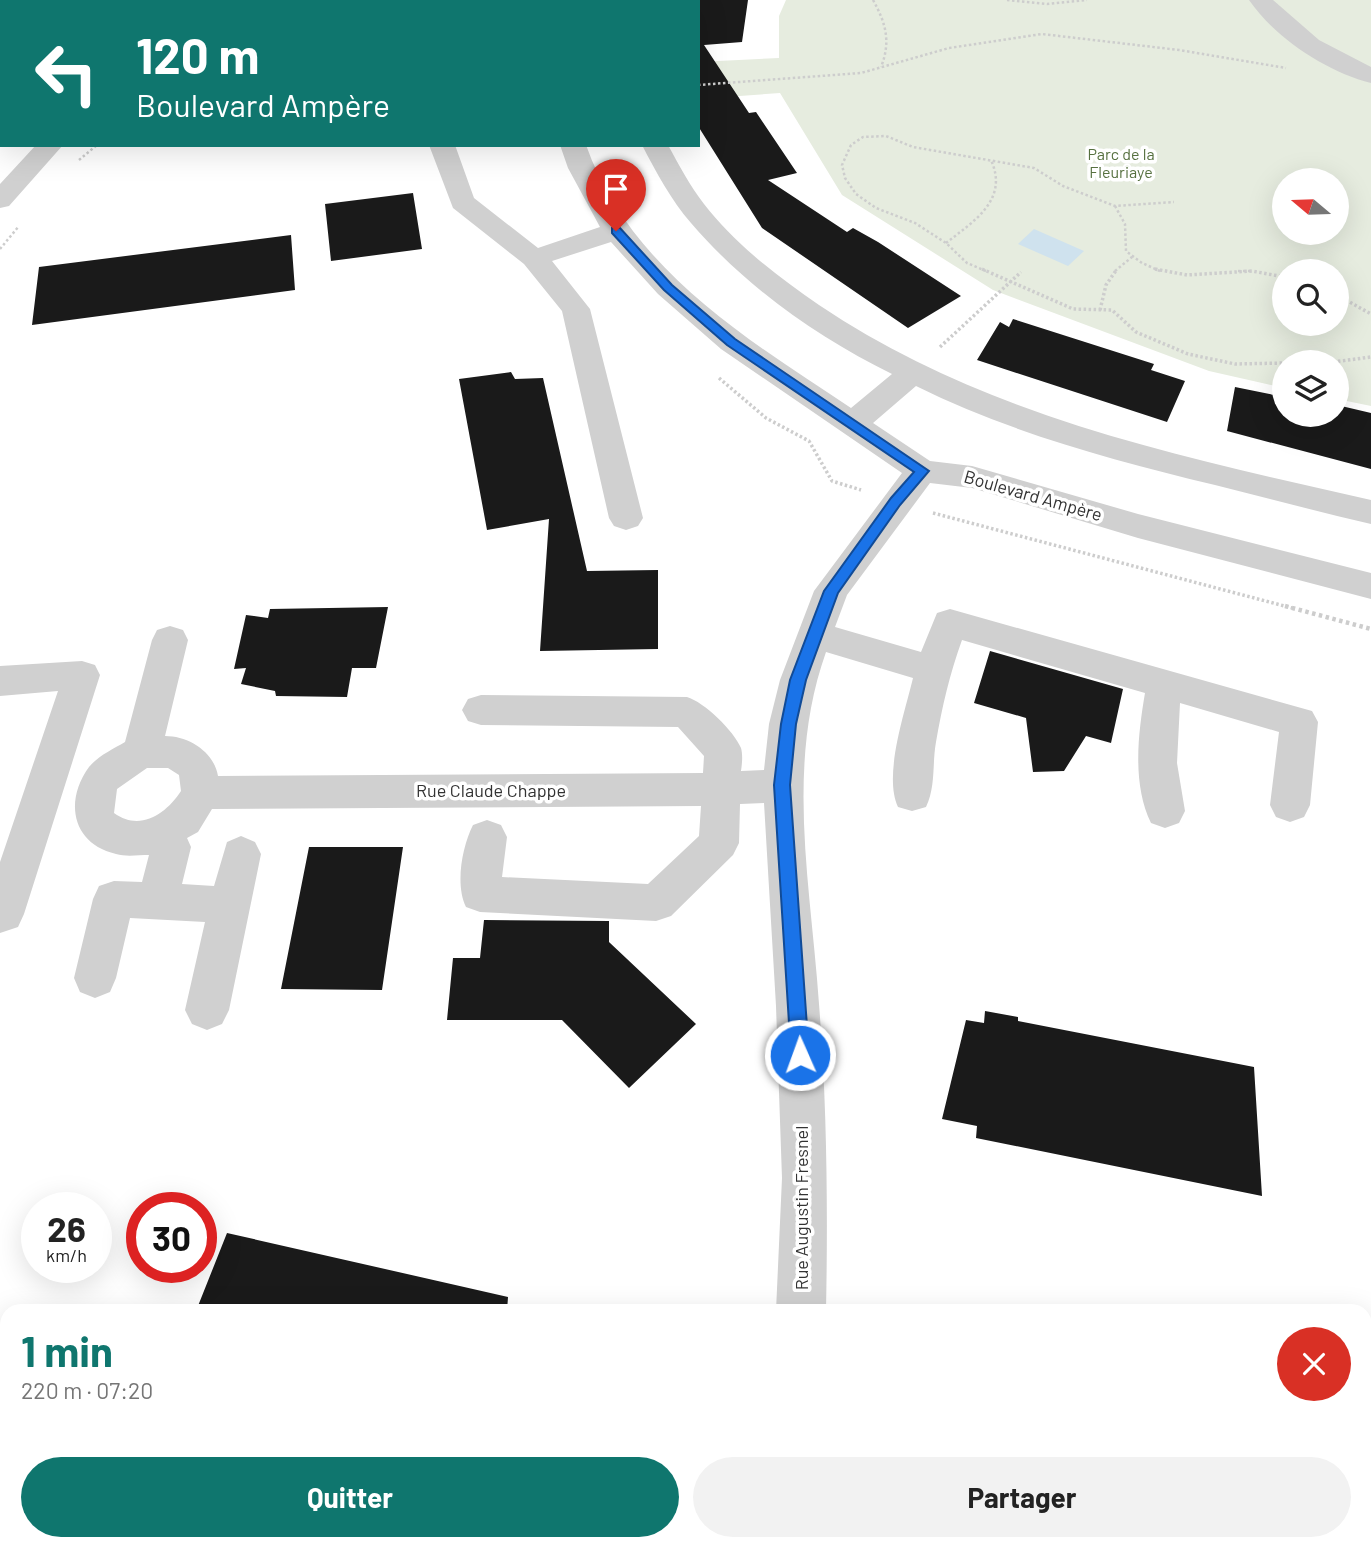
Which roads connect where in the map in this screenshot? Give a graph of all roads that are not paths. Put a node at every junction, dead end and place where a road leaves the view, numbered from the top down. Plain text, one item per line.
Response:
1 (1260, 0) edge
2 (1360, 72) edge
3 (48, 147) edge
4 (443, 147) edge
5 (573, 147) edge
6 (656, 147) edge
7 (0, 200) edge
8 (616, 231) junction
9 (534, 258) junction
10 (914, 371) junction
11 (854, 424) junction
12 (922, 471) junction
13 (1371, 512) edge
14 (626, 518) dead end
15 (1371, 586) edge
16 (814, 635) junction
17 (170, 640) dead end
18 (933, 670) junction
19 (0, 681) edge
20 (1165, 684) junction
21 (481, 710) dead end
22 (142, 752) junction
23 (782, 785) junction
24 (723, 789) junction
25 (43, 793) junction
26 (201, 793) junction
27 (93, 794) junction
28 (912, 795) dead end
29 (1290, 805) dead end
30 (1165, 811) dead end
31 (162, 832) junction
32 (487, 837) dead end
33 (241, 854) dead end
34 (158, 901) junction
35 (230, 905) junction
36 (0, 914) edge
37 (95, 978) dead end
38 (207, 1010) dead end
39 (802, 1304) edge

1 - 2 street
3 - 7 street
4 - 9 street
5 - 8 street, Boulevard Ampère
6 - 10 street
8 - 9 street
8 - 11 street, Boulevard Ampère
9 - 14 street
10 - 11 street
10 - 13 street
11 - 12 street, Boulevard Ampère
12 - 15 street, Boulevard Ampère
12 - 16 street, Rue Augustin Fresnel
16 - 18 street
16 - 23 street, Rue Augustin Fresnel
17 - 22 street
18 - 20 street
18 - 28 street
19 - 25 street
20 - 29 street
20 - 30 street
21 - 24 street
22 - 26 street
22 - 27 street
23 - 24 street, Rue Claude Chappe
23 - 39 street, Rue Augustin Fresnel
24 - 26 street, Rue Claude Chappe
24 - 32 street
25 - 27 street
25 - 36 street
26 - 31 street
27 - 31 street
31 - 34 street
33 - 35 street
34 - 35 street
34 - 37 street
35 - 38 street

